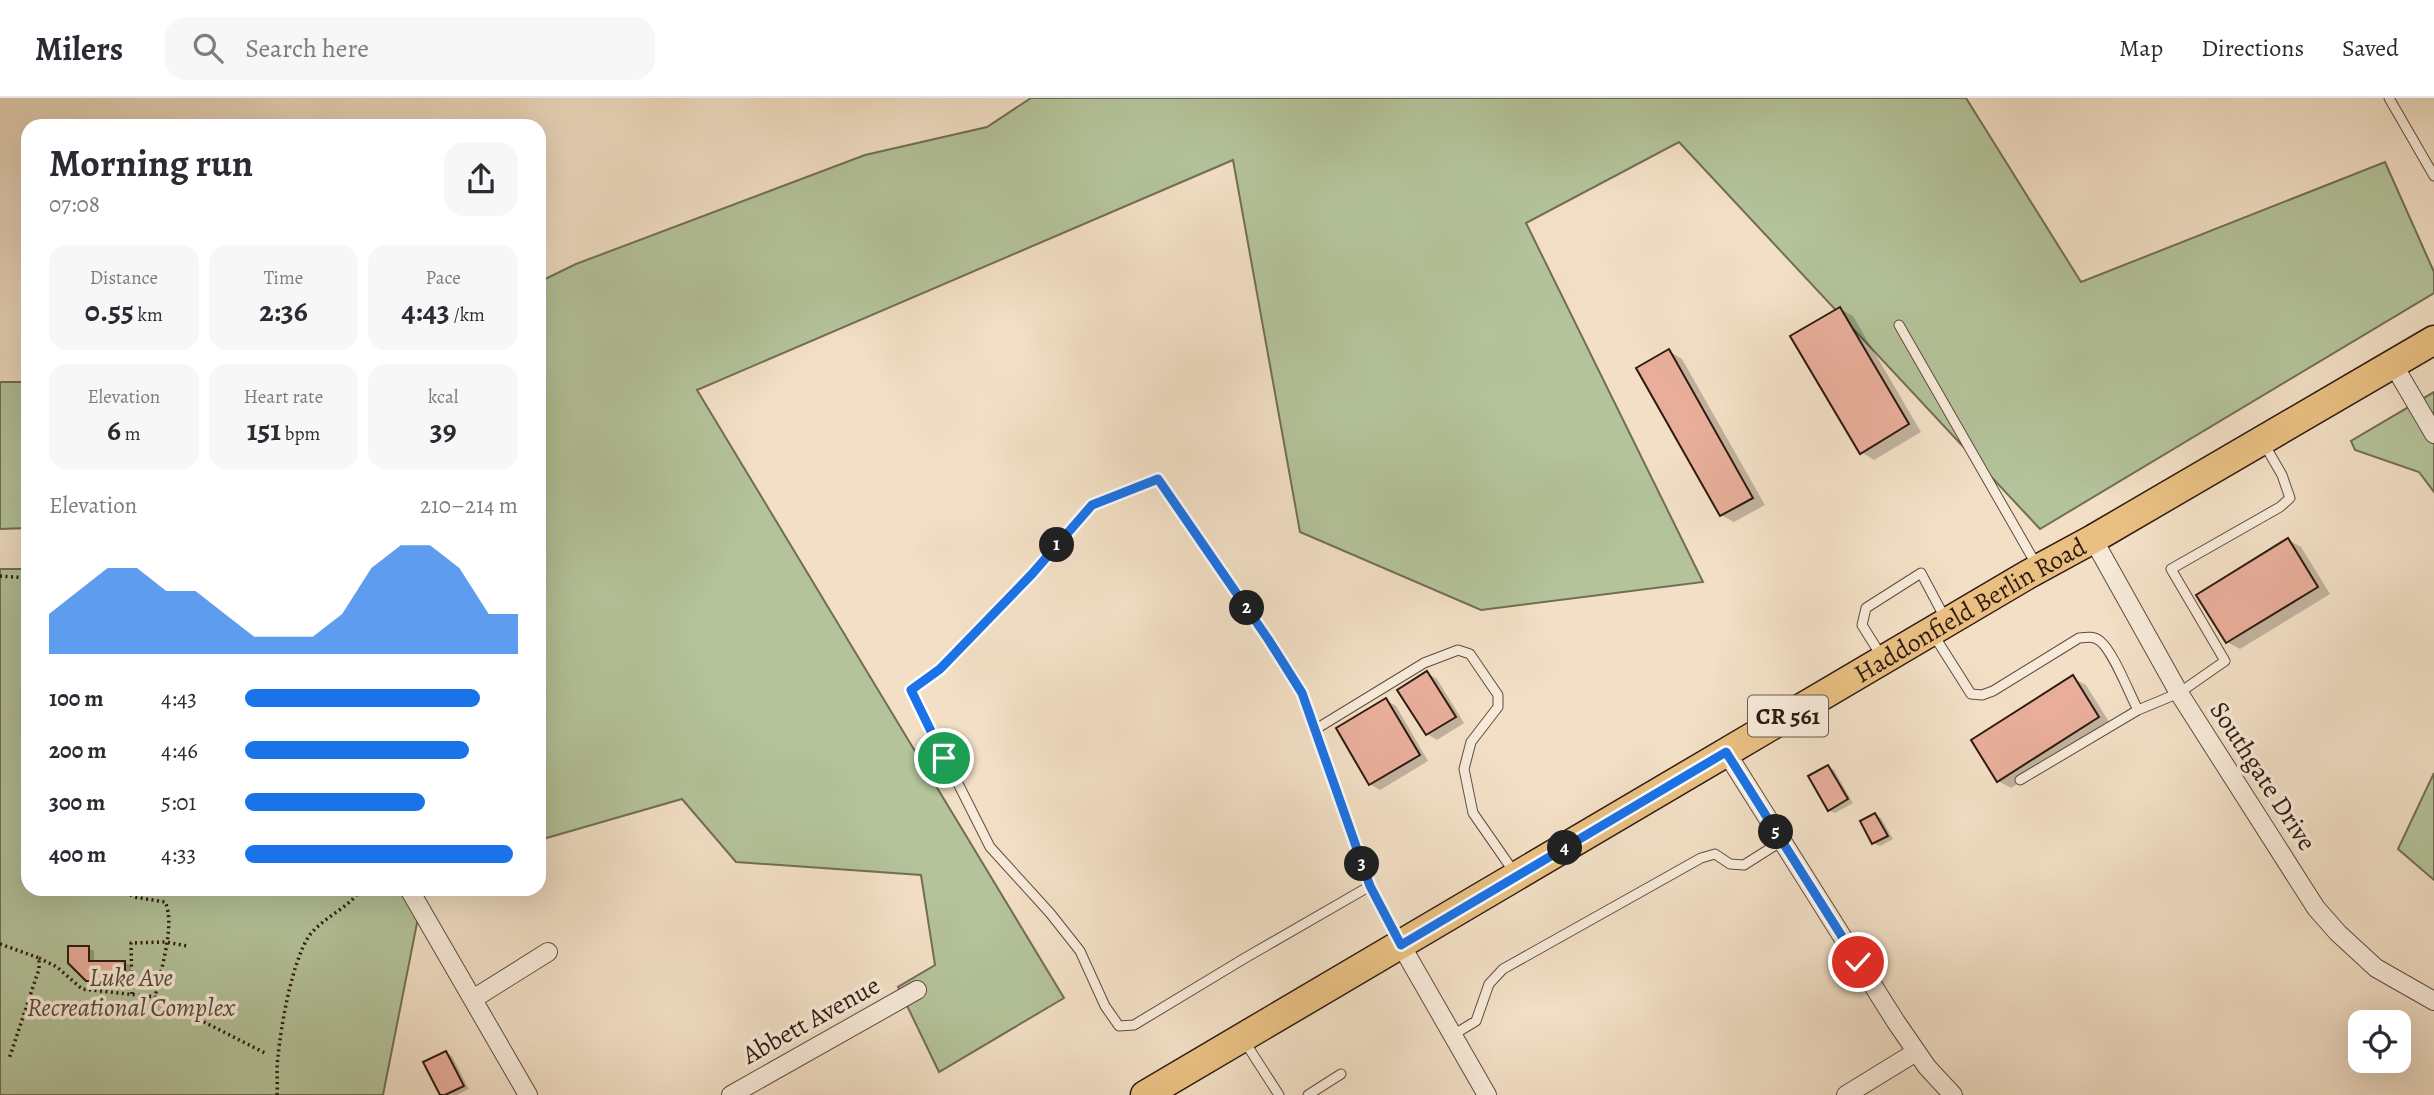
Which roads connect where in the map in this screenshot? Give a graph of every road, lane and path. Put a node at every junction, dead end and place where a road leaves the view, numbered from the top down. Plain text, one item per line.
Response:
1 (2389, 98) edge
2 (2434, 176) edge
3 (1899, 325) dead end
4 (2434, 340) edge
5 (2393, 364) junction
6 (2434, 434) edge
7 (2262, 440) junction
8 (2094, 539) junction
9 (2039, 569) junction
10 (0, 576) edge
11 (21, 578) edge
12 (1939, 627) junction
13 (1884, 660) junction
14 (2179, 693) junction
15 (2138, 709) junction
16 (1316, 729) junction
17 (1726, 752) junction
18 (2020, 780) dead end
19 (1782, 841) junction
20 (1517, 877) junction
21 (1370, 886) junction
22 (132, 896) edge
23 (356, 896) edge
24 (413, 896) edge
25 (166, 942) junction
26 (0, 944) edge
27 (1401, 945) junction
28 (187, 946) dead end
29 (548, 952) dead end
30 (39, 958) junction
31 (916, 990) dead end
32 (132, 994) junction
33 (155, 997) junction
34 (473, 999) junction
35 (2434, 1001) edge
36 (1453, 1035) junction
37 (1242, 1038) junction
38 (1916, 1052) junction
39 (265, 1053) dead end
40 (9, 1059) dead end
41 (1341, 1074) dead end
42 (276, 1095) edge
43 (528, 1095) edge
44 (731, 1095) edge
45 (1145, 1095) edge
46 (1279, 1095) edge
47 (1308, 1095) edge
48 (1487, 1095) edge
49 (1846, 1095) edge
50 (1953, 1095) edge

1 - 2 lane
3 - 9 lane
4 - 5 main road, Haddonfield Berlin Road / CR 561
5 - 6 street
5 - 7 main road, Haddonfield Berlin Road / CR 561
7 - 8 main road, Haddonfield Berlin Road / CR 561
7 - 14 lane
8 - 9 main road, Haddonfield Berlin Road / CR 561
8 - 14 street, Southgate Drive
9 - 12 main road, Haddonfield Berlin Road / CR 561
10 - 11 path
12 - 13 main road, Haddonfield Berlin Road / CR 561
12 - 13 lane
12 - 15 lane
13 - 17 main road, Haddonfield Berlin Road / CR 561
14 - 15 lane
14 - 35 street, Southgate Drive
15 - 18 lane
16 - 20 lane
16 - 21 lane
16 - 21 lane
17 - 19 street
17 - 20 main road, Haddonfield Berlin Road / CR 561
19 - 36 lane
19 - 38 street
20 - 27 main road, Haddonfield Berlin Road / CR 561
21 - 27 lane
22 - 25 path
23 - 42 path
24 - 34 street
25 - 28 path
25 - 32 path
25 - 33 path
26 - 30 path
27 - 36 street
27 - 37 main road, Haddonfield Berlin Road / CR 561
29 - 34 street
30 - 32 path
30 - 40 path
31 - 44 street, Abbett Avenue
32 - 33 path
33 - 39 path
34 - 43 street
36 - 48 street
37 - 45 main road, Haddonfield Berlin Road / CR 561
37 - 46 lane
38 - 49 street
38 - 50 street
41 - 47 lane

